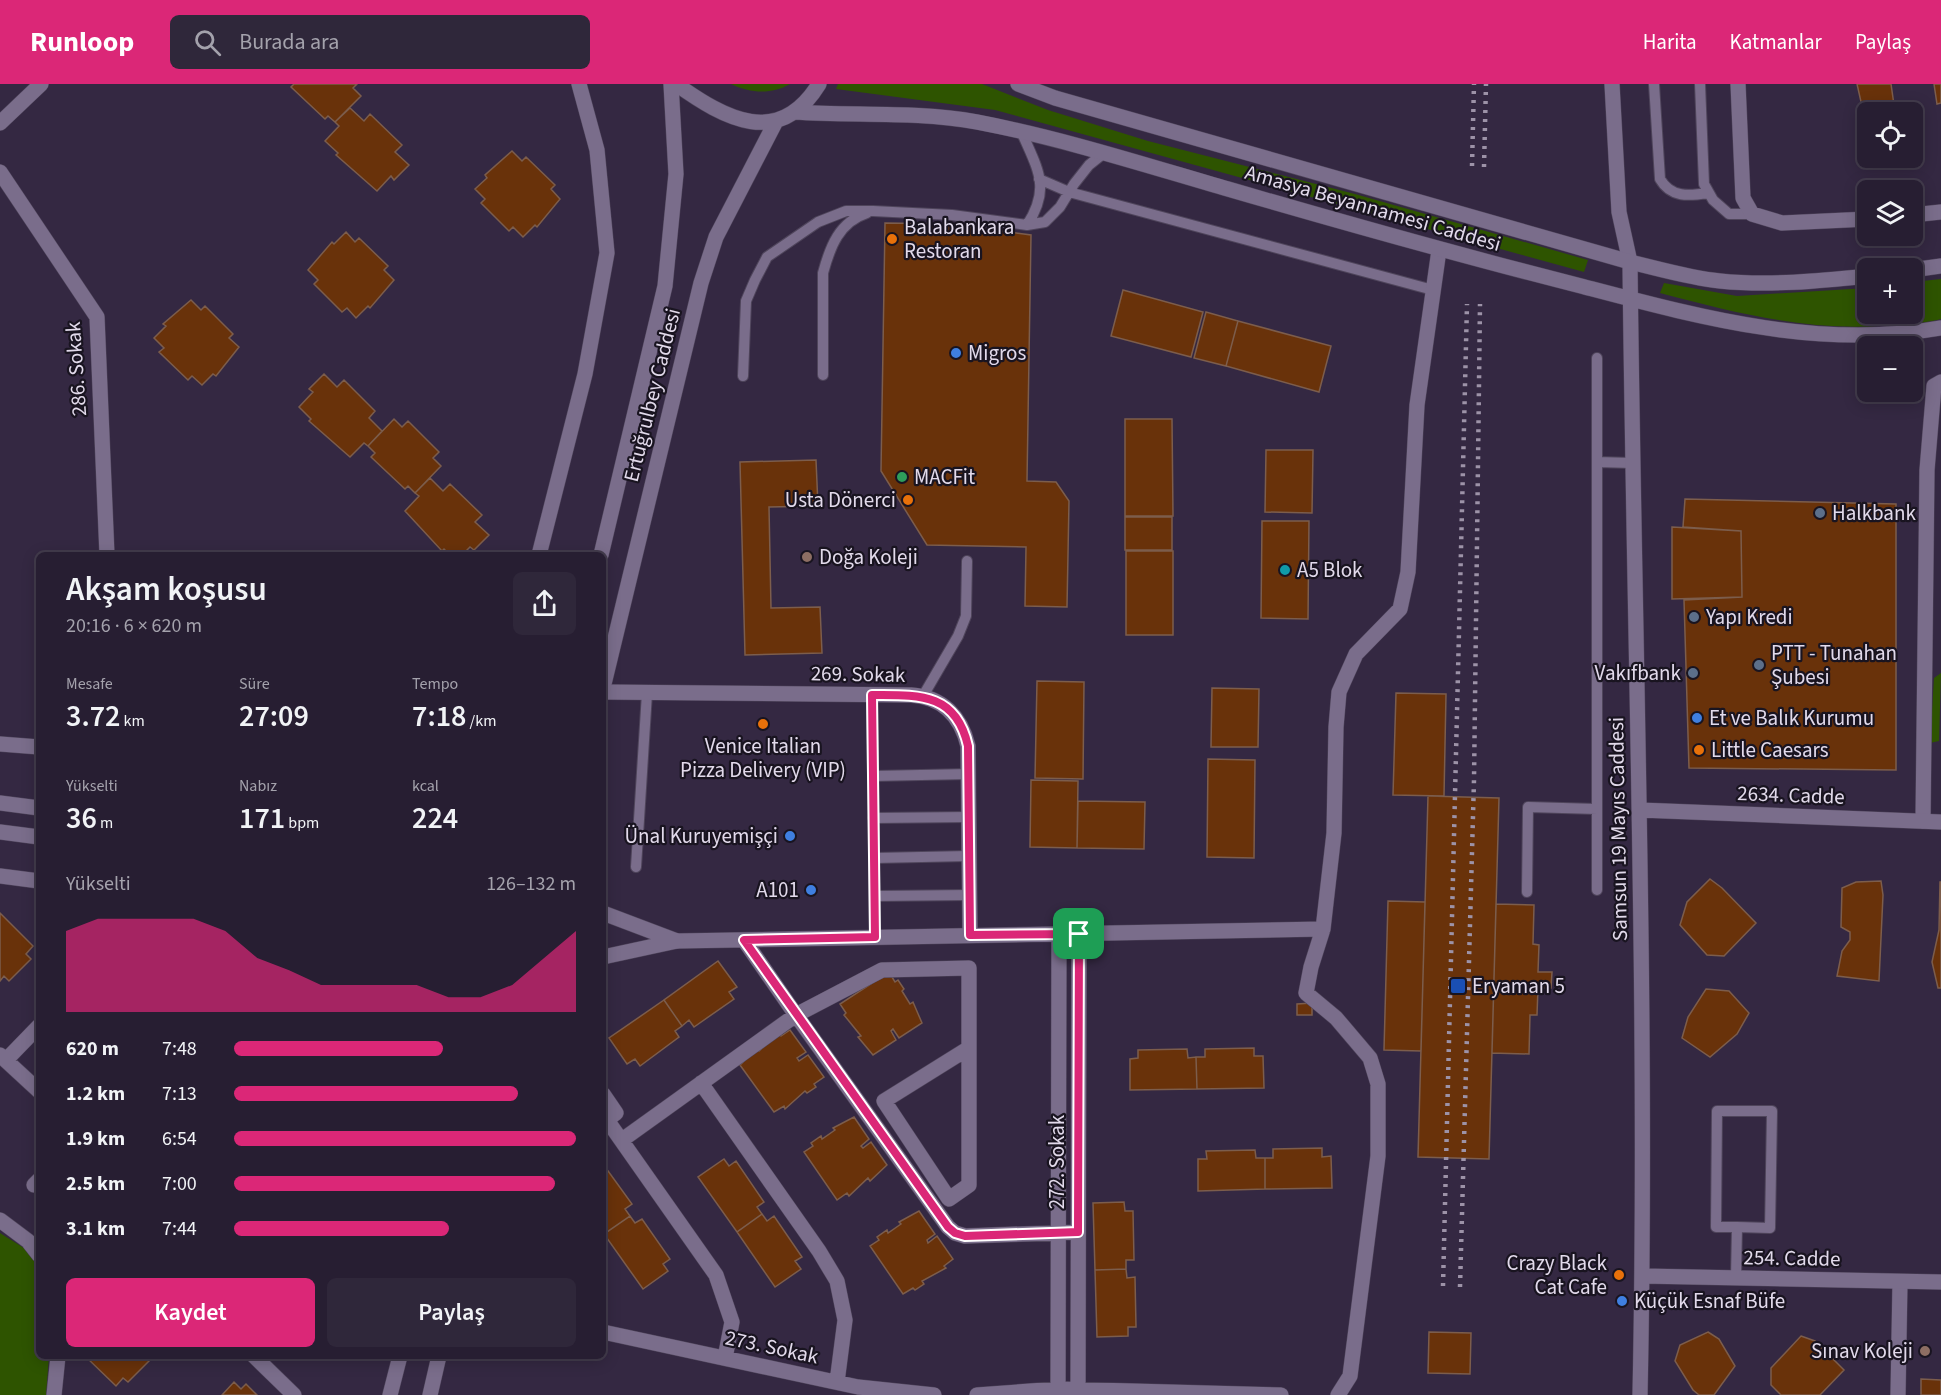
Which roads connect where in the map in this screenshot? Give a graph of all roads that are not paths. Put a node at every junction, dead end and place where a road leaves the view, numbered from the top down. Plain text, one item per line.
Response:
1 (41, 84) edge
2 (579, 84) edge
3 (670, 84) edge
4 (676, 84) edge
5 (819, 84) edge
6 (1018, 84) edge
7 (1612, 84) edge
8 (1654, 84) edge
9 (1700, 84) edge
10 (1738, 84) edge
11 (794, 112) junction
12 (0, 123) edge
13 (775, 123) junction
14 (1022, 132) junction
15 (1104, 153) junction
16 (0, 172) edge
17 (1039, 179) junction
18 (1069, 192) junction
19 (1708, 192) junction
20 (873, 211) junction
21 (1941, 212) edge
22 (1923, 213) edge
23 (1752, 214) junction
24 (1857, 220) edge
25 (1028, 225) junction
26 (1439, 250) junction
27 (1630, 262) junction
28 (1941, 266) edge
29 (1923, 268) edge
30 (1857, 277) edge
31 (1433, 290) junction
32 (1630, 299) junction
33 (1941, 328) edge
34 (1597, 358) dead end
35 (823, 375) dead end
36 (743, 376) dead end
37 (1941, 382) edge
38 (1597, 462) junction
39 (1632, 463) junction
40 (107, 552) edge
41 (540, 552) edge
42 (602, 552) edge
43 (967, 561) dead end
44 (606, 678) edge
45 (606, 690) edge
46 (647, 693) junction
47 (872, 695) junction
48 (923, 696) junction
49 (0, 744) edge
50 (36, 747) edge
51 (969, 774) junction
52 (873, 776) junction
53 (0, 803) edge
54 (36, 808) edge
55 (1597, 809) junction
56 (1640, 810) junction
57 (969, 817) junction
58 (873, 818) junction
59 (1923, 821) junction
60 (1941, 822) edge
61 (0, 832) edge
62 (36, 837) edge
63 (969, 856) junction
64 (874, 858) junction
65 (636, 867) dead end
66 (0, 876) edge
67 (36, 883) edge
68 (1597, 890) dead end
69 (1527, 892) dead end
70 (970, 895) junction
71 (875, 896) junction
72 (606, 914) edge
73 (1323, 929) junction
74 (1079, 934) junction
75 (970, 935) junction
76 (1059, 935) junction
77 (875, 937) junction
78 (744, 940) junction
79 (677, 941) junction
80 (606, 956) edge
81 (796, 1015) junction
82 (36, 1029) edge
83 (969, 1048) junction
84 (3, 1057) edge
85 (701, 1083) junction
86 (36, 1088) edge
87 (606, 1098) edge
88 (606, 1120) edge
89 (606, 1122) edge
90 (622, 1140) junction
91 (0, 1220) edge
92 (1737, 1227) junction
93 (1058, 1232) junction
94 (1078, 1232) junction
95 (36, 1251) edge
96 (1642, 1276) junction
97 (1736, 1278) junction
98 (1900, 1282) junction
99 (1941, 1282) edge
100 (606, 1333) edge
101 (724, 1358) junction
102 (58, 1359) edge
103 (257, 1359) edge
104 (399, 1359) edge
105 (438, 1359) edge
106 (837, 1382) junction
107 (1058, 1389) junction
108 (1078, 1390) junction
109 (857, 1391) edge
110 (54, 1395) edge
111 (294, 1395) edge
112 (390, 1395) edge
113 (430, 1395) edge
114 (934, 1395) edge
115 (977, 1395) edge
116 (1281, 1395) edge
117 (1338, 1395) edge
118 (1640, 1395) edge
119 (1898, 1395) edge

1 - 12 street
2 - 41 street
3 - 42 street, Ertuğrulbey Caddesi
4 - 13 street
5 - 11 street
6 - 27 street, Amasya Beyannamesi Caddesi
7 - 27 street, Samsun 19 Mayıs Caddesi
8 - 19 lane
9 - 19 lane
10 - 23 street
11 - 13 street
11 - 14 street, Amasya Beyannamesi Caddesi
13 - 44 street, Ertuğrulbey Caddesi
14 - 15 street, Amasya Beyannamesi Caddesi
14 - 17 lane
15 - 18 lane
15 - 26 street, Amasya Beyannamesi Caddesi
16 - 40 street, 286. Sokak
17 - 18 lane
17 - 25 lane
18 - 25 lane
18 - 31 lane
19 - 23 lane
20 - 25 lane
20 - 35 lane
20 - 36 lane
21 - 22 street
23 - 24 street
26 - 31 street
26 - 32 street, Amasya Beyannamesi Caddesi
27 - 30 street, Amasya Beyannamesi Caddesi
27 - 32 street, Samsun 19 Mayıs Caddesi
28 - 29 street
31 - 73 street
32 - 33 street, Amasya Beyannamesi Caddesi
32 - 39 street, Samsun 19 Mayıs Caddesi
34 - 38 lane
37 - 59 street
38 - 39 lane
38 - 55 lane
39 - 56 street, Samsun 19 Mayıs Caddesi
43 - 48 lane
45 - 46 street, 269. Sokak
46 - 47 street, 269. Sokak
46 - 65 lane
47 - 48 street, 269. Sokak
47 - 52 lane
48 - 51 street, 269. Sokak
49 - 50 street
51 - 52 lane
51 - 57 street, 269. Sokak
52 - 58 lane
53 - 54 street
55 - 68 lane
55 - 69 lane
56 - 59 street, 2634. Cadde
56 - 96 street, Samsun 19 Mayıs Caddesi
57 - 58 lane
57 - 63 street, 269. Sokak
58 - 64 lane
59 - 60 street, 2634. Cadde
61 - 62 street
63 - 64 lane
63 - 70 street, 269. Sokak
64 - 71 lane
66 - 67 street
70 - 71 lane
70 - 75 street, 269. Sokak
71 - 77 lane
72 - 79 street
73 - 74 street
73 - 117 street
74 - 76 street
74 - 94 street, 272. Sokak
75 - 76 street
75 - 77 street
76 - 93 street, 272. Sokak
77 - 78 street
78 - 79 street
78 - 81 street
79 - 80 street
81 - 83 street
81 - 85 street
81 - 93 street
82 - 84 street
83 - 83 street
84 - 86 street
85 - 90 street
85 - 106 street
87 - 88 street
89 - 90 street
90 - 101 street
91 - 95 street
92 - 92 lane
92 - 97 lane
93 - 94 street
93 - 107 street, 272. Sokak
94 - 108 street, 272. Sokak
96 - 97 street, 254. Cadde
96 - 118 street, Samsun 19 Mayıs Caddesi
97 - 98 street, 254. Cadde
98 - 99 street, 254. Cadde
98 - 119 street
100 - 101 street, 273. Sokak
101 - 106 street, 273. Sokak
102 - 110 street
103 - 111 street
104 - 112 street
105 - 113 street
106 - 109 street, 273. Sokak
107 - 108 street
107 - 115 street
108 - 116 street
109 - 114 street, 273. Sokak

